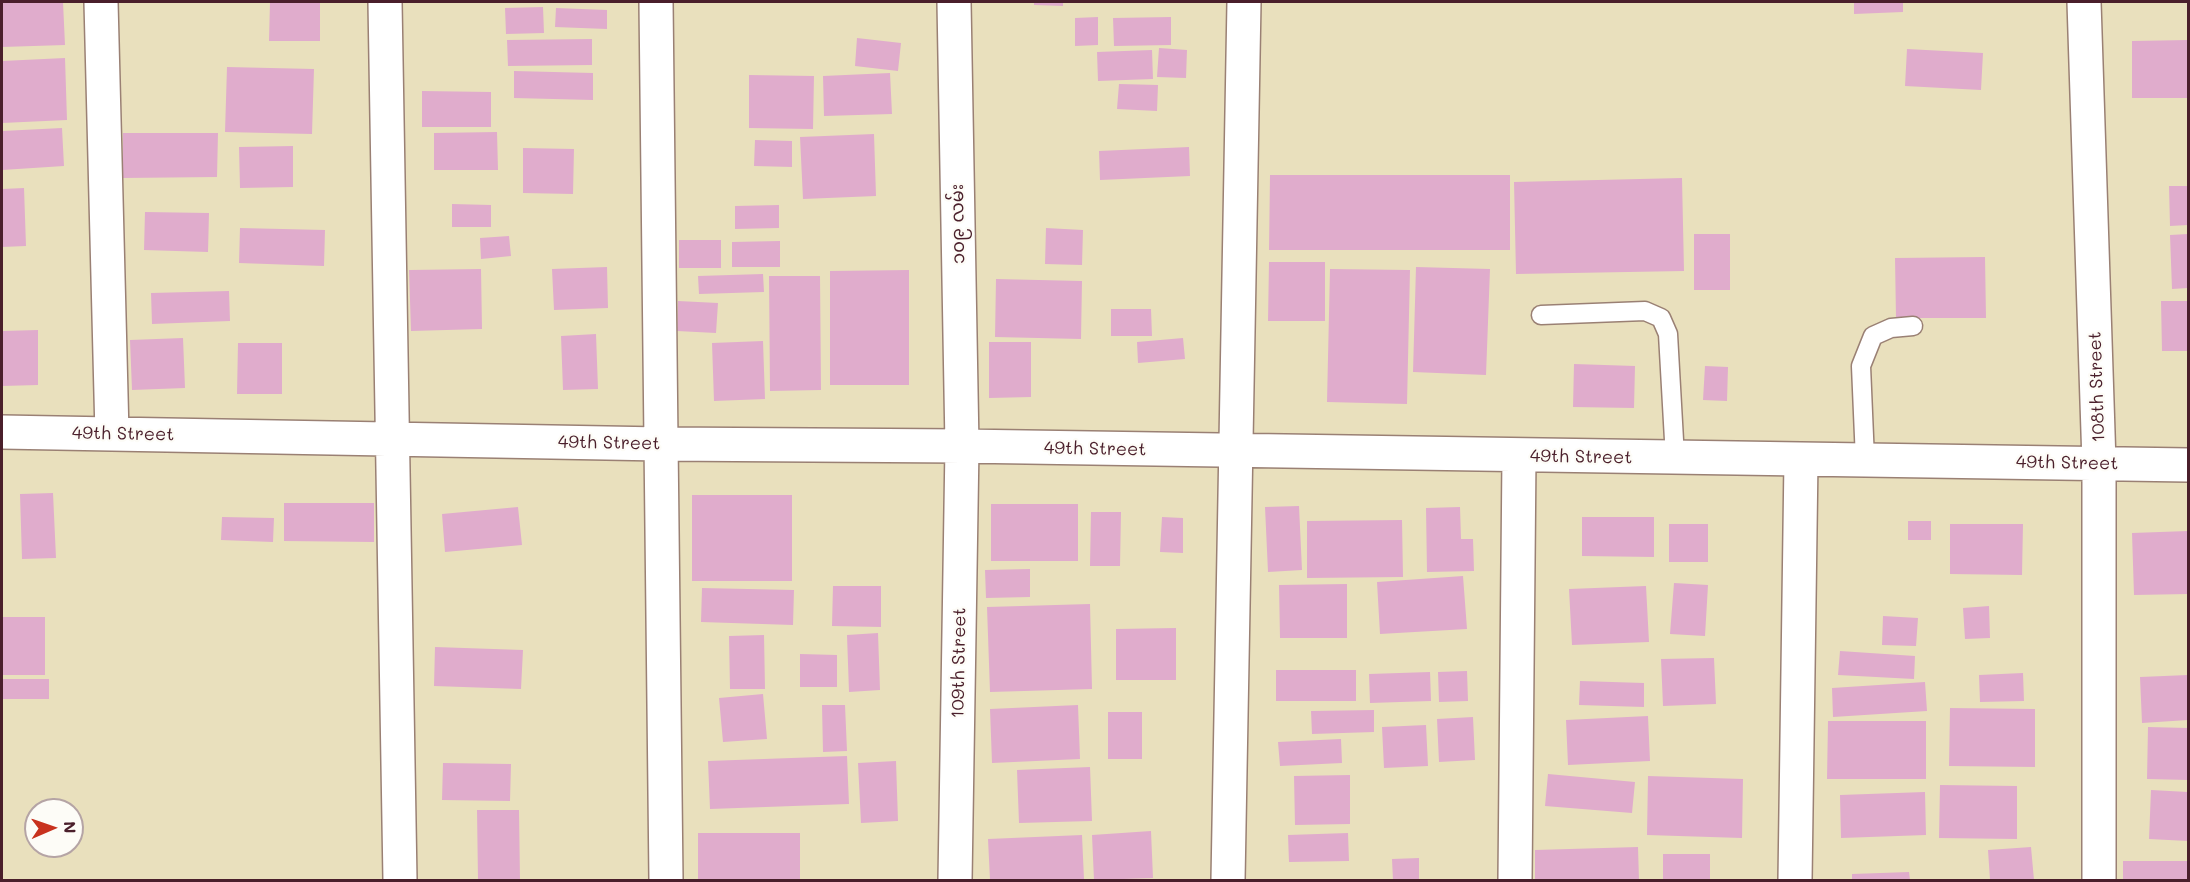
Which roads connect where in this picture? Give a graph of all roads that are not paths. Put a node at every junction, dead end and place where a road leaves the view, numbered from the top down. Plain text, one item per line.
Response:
1 (102, 2) edge
2 (385, 2) edge
3 (656, 2) edge
4 (954, 2) edge
5 (1244, 2) edge
6 (2084, 2) edge
7 (1541, 315) dead end
8 (1913, 326) dead end
9 (2, 432) edge
10 (112, 434) junction
11 (394, 438) junction
12 (662, 444) junction
13 (962, 446) junction
14 (1236, 451) junction
15 (1518, 456) junction
16 (1675, 458) junction
17 (1801, 460) junction
18 (1865, 460) junction
19 (2099, 463) junction
20 (2188, 465) edge
21 (400, 880) edge
22 (666, 880) edge
23 (955, 880) edge
24 (1228, 880) edge
25 (1515, 880) edge
26 (1795, 880) edge
27 (2099, 880) edge

1 - 10 street
2 - 11 street
3 - 12 street
4 - 13 street, ၁၀၉ လမ်း
5 - 14 street
6 - 19 street, 108th Street
7 - 16 lane
8 - 18 lane
9 - 10 street, 49th Street
10 - 11 street, 49th Street
11 - 12 street, 49th Street
11 - 21 street
12 - 13 street, 49th Street
12 - 22 street
13 - 14 street, 49th Street
13 - 23 street, 109th Street
14 - 15 street, 49th Street
14 - 24 street
15 - 16 street, 49th Street
15 - 25 street
16 - 17 street, 49th Street
17 - 18 street, 49th Street
17 - 26 street
18 - 19 street, 49th Street
19 - 20 street, 49th Street
19 - 27 street, 108th Street

